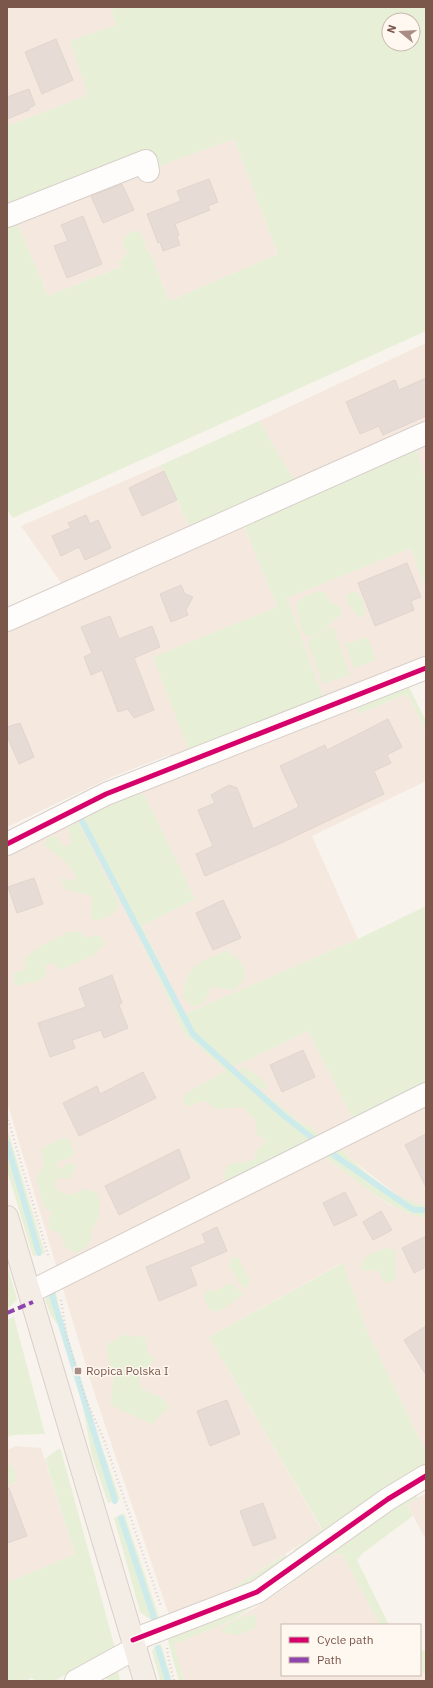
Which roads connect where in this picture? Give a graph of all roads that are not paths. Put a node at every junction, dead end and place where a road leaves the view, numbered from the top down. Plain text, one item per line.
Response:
1 (148, 170) dead end
2 (7, 216) edge
3 (426, 433) edge
4 (7, 620) edge
5 (426, 668) edge
6 (7, 844) edge
7 (426, 1094) edge
8 (7, 1217) edge
9 (30, 1292) junction
10 (426, 1476) edge
11 (134, 1644) junction
12 (76, 1681) edge
13 (145, 1681) edge

1 - 2 street
3 - 4 street
5 - 6 street
7 - 9 street
8 - 9 main road
9 - 11 main road
10 - 11 street
11 - 12 street
11 - 13 main road

